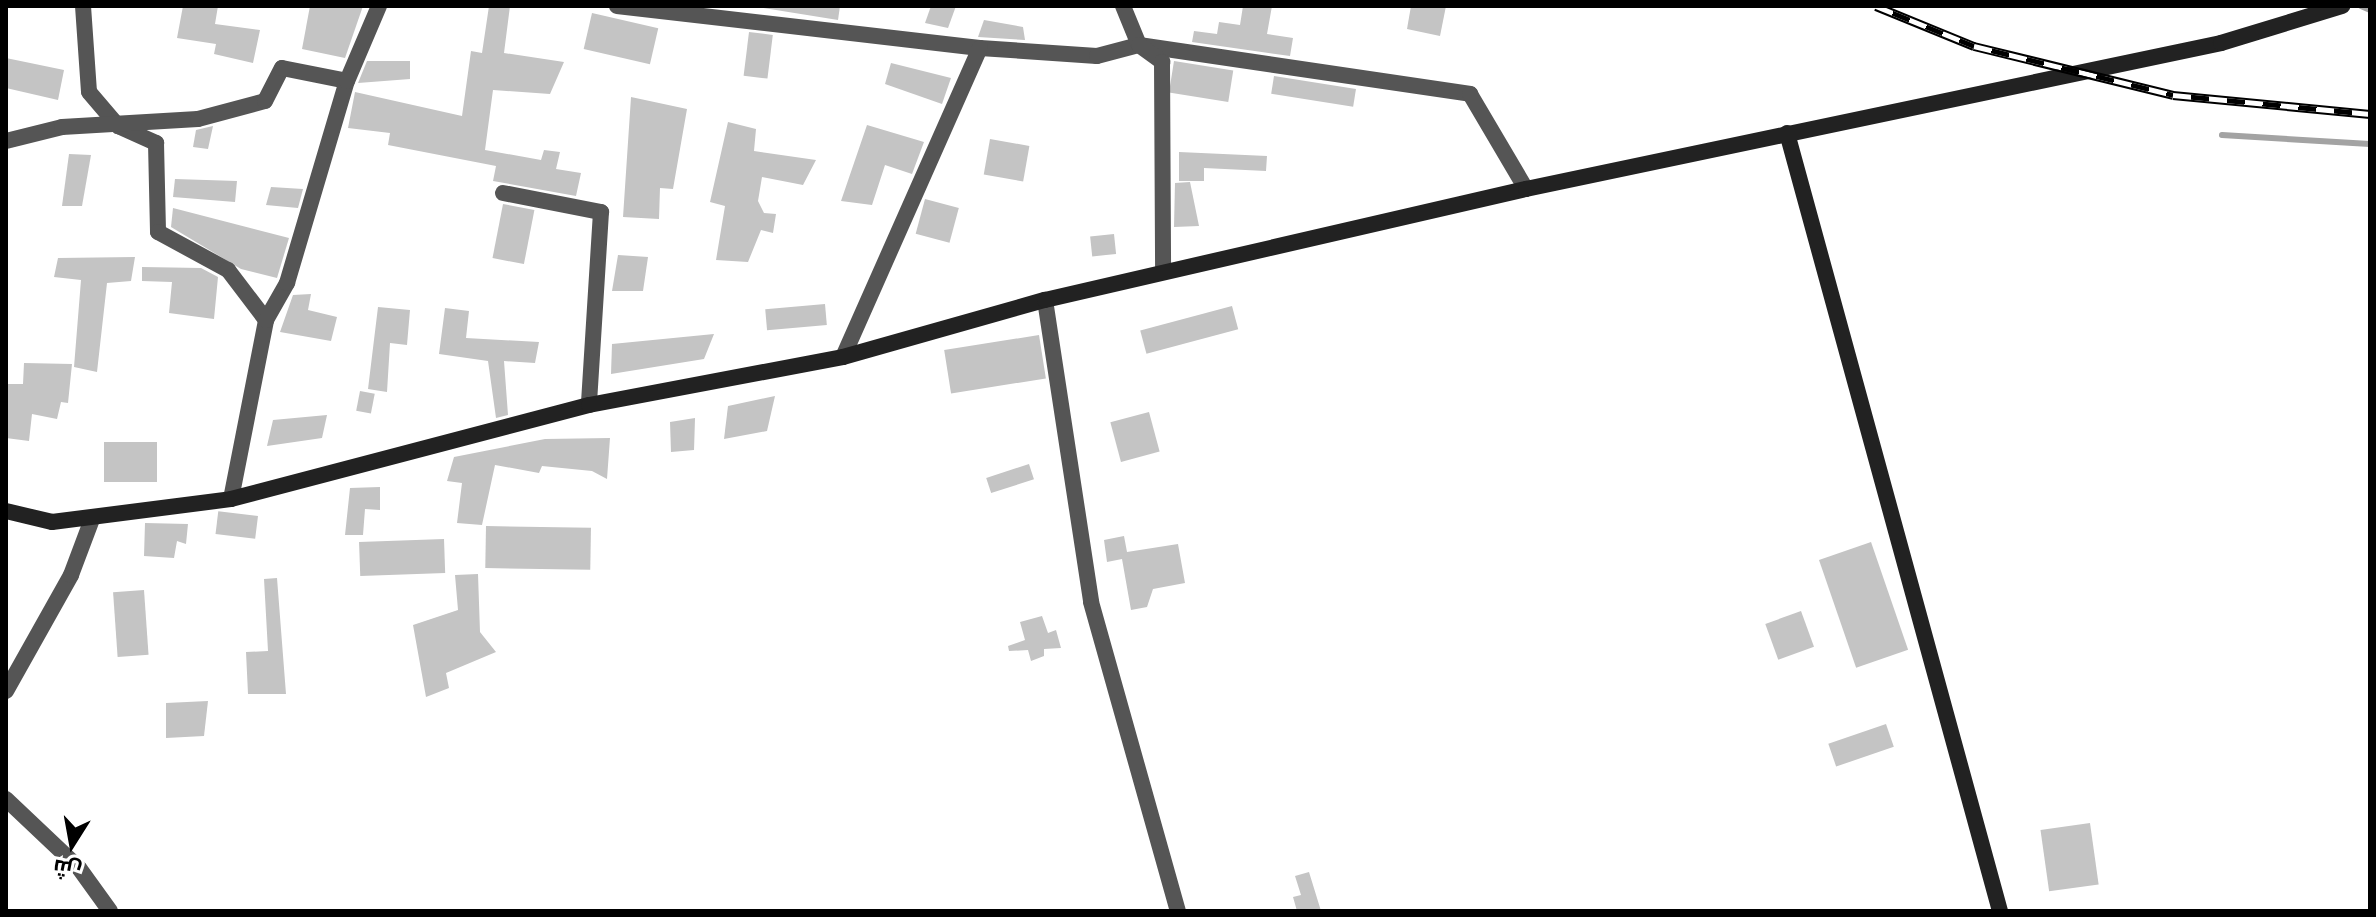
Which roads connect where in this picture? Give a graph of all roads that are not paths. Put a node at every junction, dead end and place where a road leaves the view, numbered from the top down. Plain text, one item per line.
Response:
1 (83, 6) edge
2 (379, 6) edge
3 (617, 6) edge
4 (1123, 6) edge
5 (2338, 8) edge
6 (651, 10) edge
7 (1139, 45) junction
8 (980, 48) junction
9 (347, 81) junction
10 (118, 126) junction
11 (1787, 133) junction
12 (6, 141) edge
13 (1526, 189) junction
14 (503, 193) dead end
15 (1163, 272) junction
16 (1045, 300) junction
17 (266, 320) junction
18 (843, 357) junction
19 (589, 405) junction
20 (231, 499) junction
21 (6, 511) edge
22 (92, 519) junction
23 (6, 691) edge
24 (6, 799) edge
25 (110, 911) edge
26 (1178, 911) edge
27 (2000, 911) edge

1 - 10 street
2 - 9 street
3 - 6 street
4 - 7 street
5 - 11 main road
6 - 8 street
7 - 8 street
7 - 13 street
7 - 15 street
8 - 18 street
9 - 10 street
9 - 17 street
10 - 12 street
10 - 17 street
11 - 13 main road
11 - 27 main road
13 - 15 main road
14 - 19 street
15 - 16 main road
16 - 18 main road
16 - 26 street
17 - 20 street
18 - 19 main road
19 - 20 main road
20 - 22 main road
21 - 22 main road
22 - 23 street
24 - 25 street

